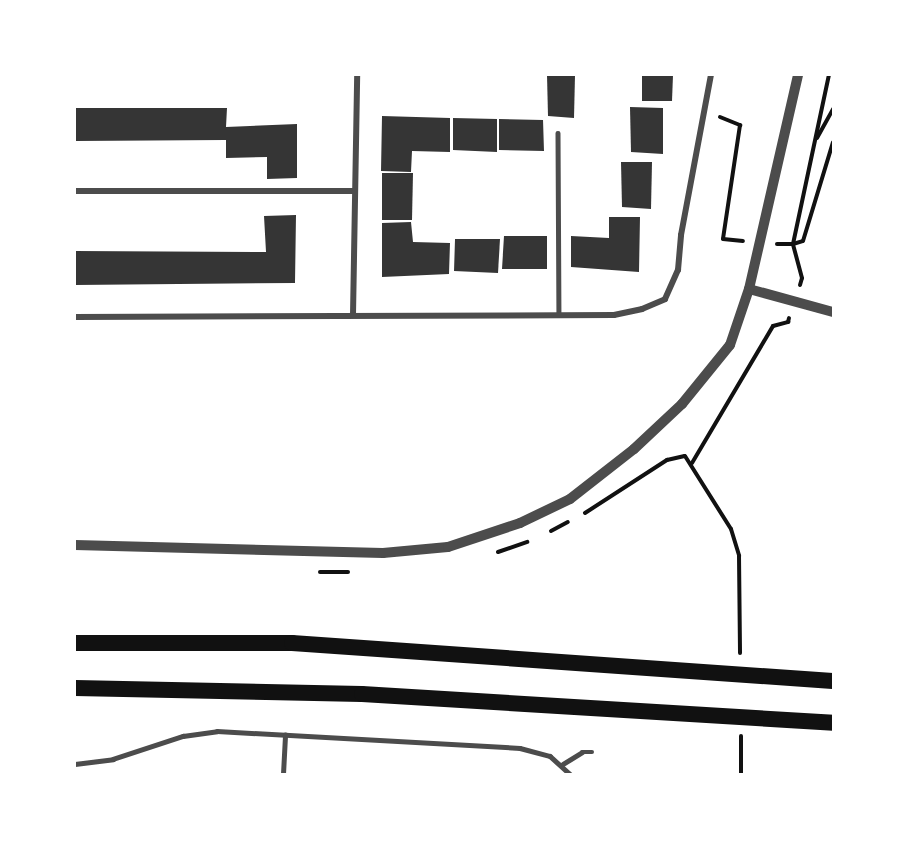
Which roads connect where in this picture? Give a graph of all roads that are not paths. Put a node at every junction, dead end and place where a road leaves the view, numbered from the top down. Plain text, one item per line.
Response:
1 (357, 75) edge
2 (711, 75) edge
3 (798, 75) edge
4 (558, 133) dead end
5 (75, 192) edge
6 (354, 192) junction
7 (750, 289) junction
8 (833, 312) edge
9 (353, 315) junction
10 (559, 315) junction
11 (75, 317) edge
12 (75, 545) edge
13 (75, 643) edge
14 (833, 681) edge
15 (75, 688) edge
16 (833, 723) edge
17 (285, 735) junction
18 (592, 752) dead end
19 (75, 764) edge
20 (563, 764) junction
21 (283, 774) edge
22 (570, 774) edge

1 - 6 street
2 - 10 street
3 - 7 street
4 - 10 lane
5 - 6 street
6 - 9 street
7 - 8 street
7 - 12 street
9 - 10 street
9 - 11 street
13 - 14 highway
15 - 16 highway
17 - 19 lane
17 - 20 lane
17 - 21 lane
18 - 20 lane
20 - 22 lane

